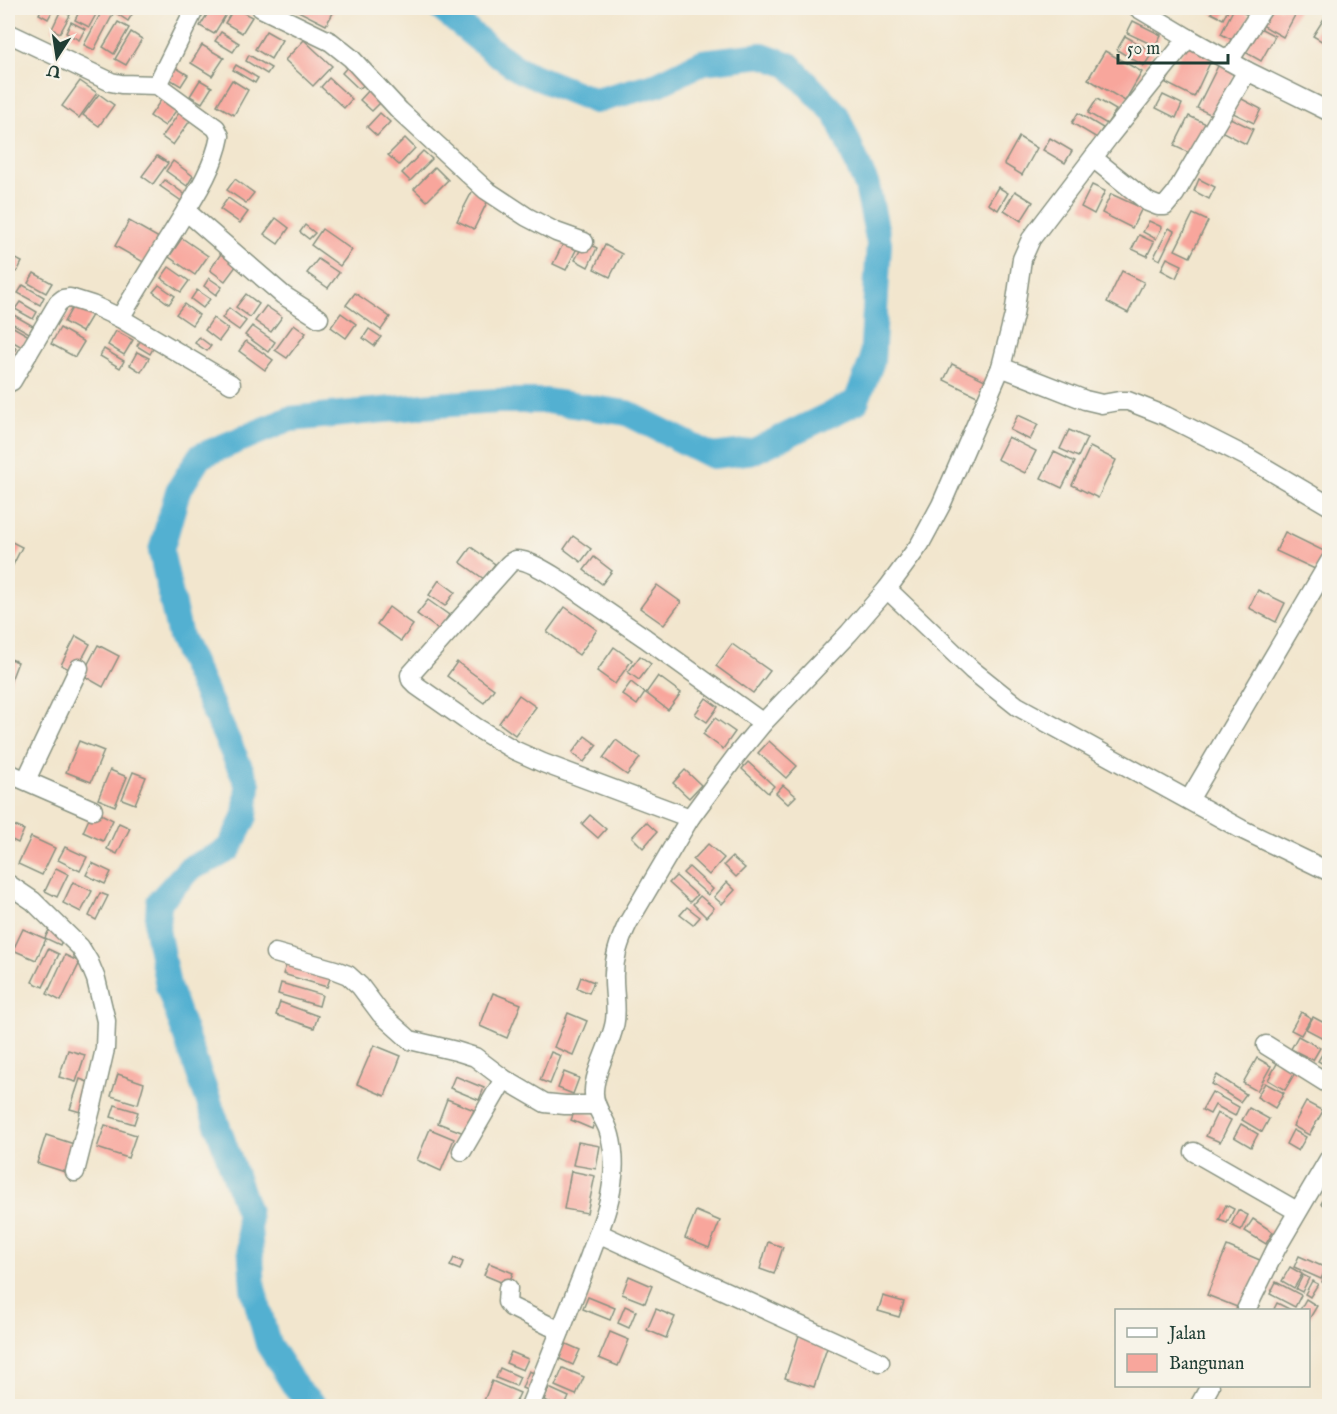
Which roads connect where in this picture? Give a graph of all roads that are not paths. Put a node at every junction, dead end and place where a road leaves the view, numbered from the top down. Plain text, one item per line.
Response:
1 (195, 8) edge
2 (261, 8) edge
3 (1138, 8) edge
4 (1263, 8) edge
5 (8, 33) edge
6 (1188, 38) junction
7 (1229, 62) junction
8 (1247, 71) junction
9 (157, 85) junction
10 (1329, 112) edge
11 (1093, 158) junction
12 (186, 211) junction
13 (584, 242) dead end
14 (120, 318) junction
15 (319, 318) dead end
16 (1001, 367) junction
17 (8, 383) edge
18 (231, 384) dead end
19 (1329, 506) edge
20 (1329, 561) edge
21 (887, 589) junction
22 (79, 668) dead end
23 (763, 723) junction
24 (8, 772) edge
25 (26, 780) junction
26 (1189, 800) junction
27 (93, 810) dead end
28 (690, 818) junction
29 (1329, 872) edge
30 (8, 884) edge
31 (275, 954) dead end
32 (1266, 1045) dead end
33 (504, 1079) junction
34 (1329, 1085) edge
35 (596, 1105) junction
36 (462, 1151) dead end
37 (1194, 1152) dead end
38 (1329, 1157) edge
39 (75, 1172) dead end
40 (1297, 1211) junction
41 (598, 1233) junction
42 (508, 1288) dead end
43 (1247, 1309) edge
44 (560, 1331) junction
45 (880, 1362) dead end
46 (1210, 1387) edge
47 (530, 1407) edge
48 (1200, 1407) edge

1 - 9 street
2 - 13 street
3 - 6 street
4 - 7 street
5 - 9 street
6 - 7 street
6 - 11 street
7 - 8 street
8 - 10 street
8 - 11 street
9 - 12 street
11 - 16 street
12 - 14 street
12 - 15 street
14 - 17 street
14 - 18 street
16 - 19 street
16 - 21 street
20 - 26 street
21 - 23 street
21 - 26 street
22 - 25 street
23 - 28 street
23 - 28 street
24 - 25 street
25 - 27 street
26 - 29 street
28 - 35 street
30 - 39 street
31 - 33 street
32 - 34 street
33 - 35 street
33 - 36 street
35 - 41 street
37 - 40 street
38 - 40 street
40 - 43 street
41 - 44 street
41 - 45 street
42 - 44 street
44 - 47 street
46 - 48 street

